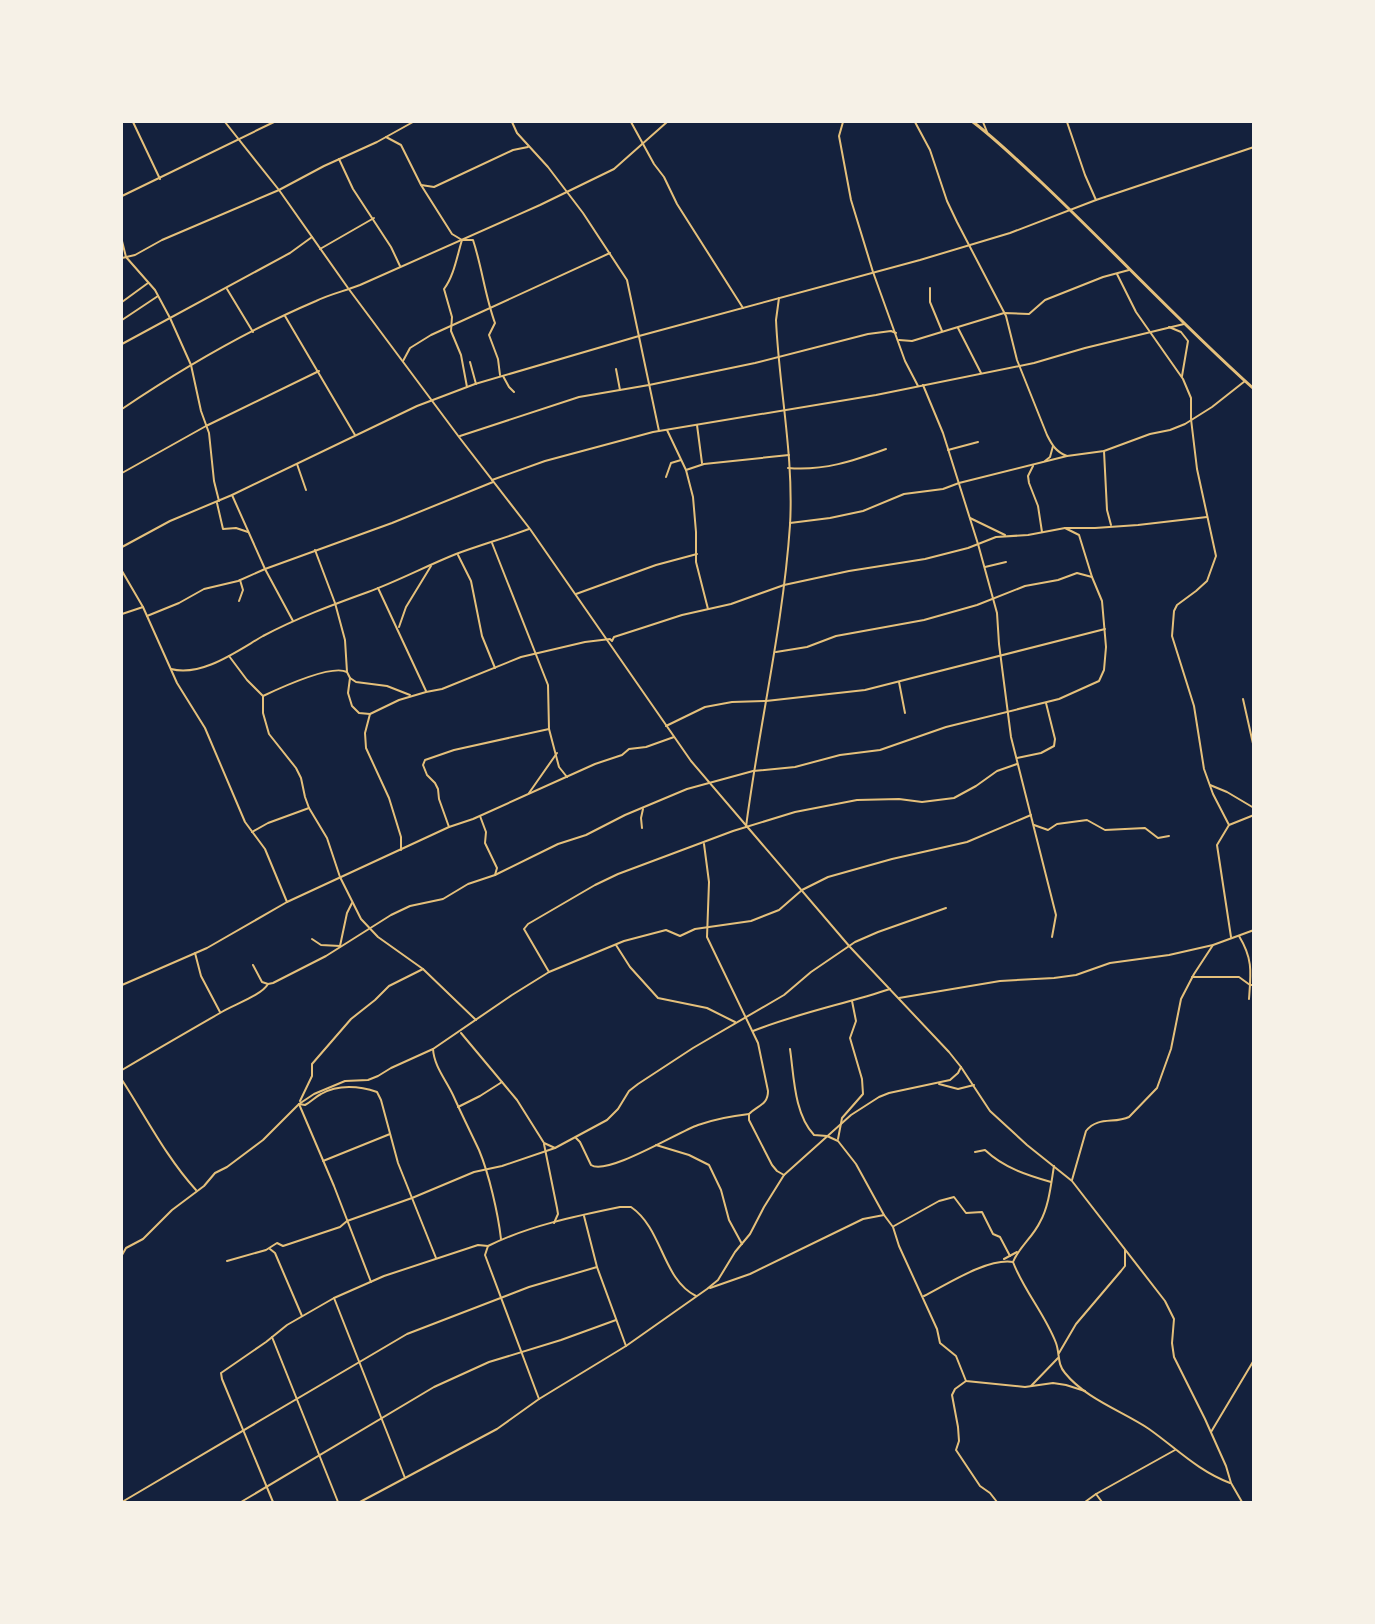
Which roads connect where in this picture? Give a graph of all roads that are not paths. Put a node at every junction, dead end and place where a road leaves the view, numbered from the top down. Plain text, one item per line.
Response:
1 (133, 122) edge
2 (225, 122) edge
3 (274, 122) edge
4 (413, 122) edge
5 (512, 122) edge
6 (631, 122) edge
7 (666, 122) edge
8 (843, 122) edge
9 (915, 122) edge
10 (973, 122) edge
11 (982, 122) edge
12 (1067, 122) edge
13 (987, 132) junction
14 (386, 137) junction
15 (239, 140) junction
16 (643, 143) junction
17 (528, 147) junction
18 (1254, 147) edge
19 (339, 159) junction
20 (160, 179) junction
21 (421, 185) junction
22 (279, 190) junction
23 (567, 192) junction
24 (122, 196) edge
25 (1096, 200) junction
26 (1070, 210) junction
27 (374, 218) junction
28 (312, 237) junction
29 (462, 240) junction
30 (122, 242) edge
31 (968, 245) junction
32 (320, 249) junction
33 (610, 253) junction
34 (126, 257) junction
35 (122, 258) edge
36 (400, 266) junction
37 (1130, 270) junction
38 (873, 272) junction
39 (1117, 273) junction
40 (148, 283) junction
41 (226, 288) junction
42 (348, 288) junction
43 (930, 288) dead end
44 (158, 296) junction
45 (779, 298) junction
46 (122, 302) edge
47 (489, 308) junction
48 (743, 308) junction
49 (1004, 313) junction
50 (285, 316) junction
51 (170, 318) junction
52 (122, 320) edge
53 (1184, 324) junction
54 (451, 325) junction
55 (958, 327) junction
56 (1167, 327) junction
57 (253, 332) junction
58 (942, 332) junction
59 (1150, 332) junction
60 (896, 333) junction
61 (639, 336) junction
62 (899, 340) junction
63 (122, 344) edge
64 (779, 356) junction
65 (403, 362) junction
66 (470, 362) dead end
67 (191, 364) junction
68 (1019, 365) junction
69 (616, 369) dead end
70 (319, 371) junction
71 (981, 373) junction
72 (502, 376) junction
73 (1182, 376) junction
74 (1245, 381) junction
75 (476, 384) junction
76 (650, 385) junction
77 (923, 385) junction
78 (918, 386) junction
79 (467, 387) junction
80 (1254, 389) edge
81 (620, 390) junction
82 (514, 392) dead end
83 (432, 400) junction
84 (122, 409) edge
85 (786, 411) junction
86 (1191, 419) junction
87 (697, 425) junction
88 (206, 426) junction
89 (667, 430) junction
90 (659, 431) junction
91 (356, 436) junction
92 (459, 437) junction
93 (978, 442) dead end
94 (1053, 446) junction
95 (886, 449) dead end
96 (948, 450) junction
97 (1104, 451) junction
98 (789, 455) junction
99 (1067, 456) junction
100 (681, 460) junction
101 (1044, 462) junction
102 (297, 464) junction
103 (702, 465) junction
104 (1033, 465) junction
105 (788, 468) junction
106 (686, 470) junction
107 (122, 472) edge
108 (666, 477) dead end
109 (493, 481) junction
110 (959, 483) junction
111 (306, 490) dead end
112 (232, 495) junction
113 (218, 502) junction
114 (1207, 517) junction
115 (970, 518) junction
116 (790, 523) junction
117 (1112, 526) junction
118 (1065, 528) junction
119 (530, 529) junction
120 (248, 532) junction
121 (1042, 532) junction
122 (1007, 536) junction
123 (492, 543) junction
124 (978, 544) junction
125 (122, 547) edge
126 (315, 550) junction
127 (457, 554) junction
128 (697, 554) junction
129 (1006, 562) dead end
130 (433, 563) junction
131 (985, 567) junction
132 (265, 569) junction
133 (122, 571) edge
134 (1092, 577) junction
135 (240, 580) junction
136 (784, 585) junction
137 (378, 588) junction
138 (576, 594) junction
139 (993, 599) junction
140 (239, 601) dead end
141 (335, 603) junction
142 (143, 607) junction
143 (708, 609) junction
144 (122, 614) edge
145 (147, 616) junction
146 (293, 621) junction
147 (399, 629) junction
148 (1105, 629) junction
149 (606, 640) junction
150 (775, 652) junction
151 (536, 654) junction
152 (1000, 655) junction
153 (229, 656) junction
154 (495, 668) junction
155 (171, 669) junction
156 (347, 672) junction
157 (350, 678) junction
158 (899, 682) junction
159 (426, 692) junction
160 (263, 696) junction
161 (412, 696) junction
162 (1243, 699) dead end
163 (766, 701) junction
164 (1046, 703) junction
165 (1008, 711) junction
166 (905, 713) dead end
167 (370, 714) junction
168 (666, 726) junction
169 (549, 729) junction
170 (674, 737) junction
171 (1254, 748) edge
172 (556, 753) junction
173 (1016, 758) junction
174 (1017, 764) junction
175 (753, 771) junction
176 (567, 777) junction
177 (709, 784) junction
178 (1210, 785) junction
179 (529, 794) junction
180 (309, 808) junction
181 (643, 808) junction
182 (1254, 808) edge
183 (480, 815) junction
184 (1031, 815) junction
185 (1254, 815) edge
186 (1034, 825) junction
187 (1229, 825) junction
188 (449, 827) junction
189 (746, 827) junction
190 (642, 828) dead end
191 (252, 832) junction
192 (1169, 836) dead end
193 (704, 843) junction
194 (401, 850) junction
195 (495, 875) junction
196 (340, 877) junction
197 (802, 890) junction
198 (287, 902) junction
199 (352, 903) junction
200 (946, 908) dead end
201 (369, 928) junction
202 (708, 928) junction
203 (1254, 930) edge
204 (1239, 936) junction
205 (1052, 937) dead end
206 (312, 939) dead end
207 (1231, 939) junction
208 (616, 945) junction
209 (1214, 945) junction
210 (340, 946) junction
211 (850, 947) junction
212 (195, 953) junction
213 (253, 965) dead end
214 (423, 969) junction
215 (549, 972) junction
216 (1192, 977) junction
217 (268, 984) junction
218 (122, 985) edge
219 (1252, 985) edge
220 (891, 989) junction
221 (898, 998) junction
222 (1249, 999) dead end
223 (852, 1002) junction
224 (220, 1012) junction
225 (745, 1017) junction
226 (476, 1020) junction
227 (735, 1022) junction
228 (752, 1031) junction
229 (460, 1032) junction
230 (433, 1049) junction
231 (790, 1049) dead end
232 (961, 1067) junction
233 (122, 1070) edge
234 (122, 1080) edge
235 (502, 1082) junction
236 (939, 1084) junction
237 (974, 1085) junction
238 (299, 1104) junction
239 (458, 1107) junction
240 (749, 1114) junction
241 (840, 1124) junction
242 (390, 1134) junction
243 (827, 1136) junction
244 (575, 1138) junction
245 (838, 1141) junction
246 (544, 1143) junction
247 (656, 1145) junction
248 (555, 1148) junction
249 (545, 1152) junction
250 (975, 1152) dead end
251 (323, 1161) junction
252 (1054, 1166) junction
253 (486, 1170) junction
254 (784, 1175) junction
255 (1072, 1181) junction
256 (1051, 1182) junction
257 (196, 1190) junction
258 (412, 1198) junction
259 (884, 1215) junction
260 (584, 1216) junction
261 (347, 1221) junction
262 (554, 1223) junction
263 (892, 1227) junction
264 (501, 1240) junction
265 (742, 1244) junction
266 (488, 1246) junction
267 (1124, 1247) junction
268 (268, 1249) junction
269 (1018, 1251) junction
270 (122, 1255) edge
271 (1010, 1256) junction
272 (436, 1259) junction
273 (1001, 1261) junction
274 (227, 1262) dead end
275 (1013, 1262) junction
276 (597, 1267) junction
277 (370, 1282) junction
278 (707, 1289) junction
279 (696, 1296) junction
280 (924, 1296) junction
281 (334, 1298) junction
282 (501, 1298) junction
283 (302, 1316) junction
284 (616, 1320) junction
285 (272, 1337) junction
286 (626, 1346) junction
287 (521, 1351) junction
288 (1058, 1355) junction
289 (1254, 1360) edge
290 (359, 1361) junction
291 (966, 1381) junction
292 (1031, 1386) junction
293 (1086, 1391) junction
294 (297, 1398) junction
295 (539, 1399) junction
296 (381, 1418) junction
297 (244, 1430) junction
298 (1211, 1432) junction
299 (1175, 1450) junction
300 (319, 1456) junction
301 (405, 1478) junction
302 (1231, 1483) junction
303 (266, 1488) junction
304 (1095, 1494) junction
305 (122, 1503) edge
306 (241, 1503) edge
307 (273, 1503) edge
308 (338, 1503) edge
309 (360, 1503) edge
310 (997, 1503) edge
311 (1085, 1503) edge
312 (1102, 1503) edge
313 (1242, 1503) edge

1 - 20 street
2 - 15 street
3 - 15 street
4 - 14 street
5 - 17 street
6 - 16 street
7 - 16 street
8 - 38 street
9 - 31 street
10 - 13 street
11 - 13 street
12 - 25 street
13 - 26 street
14 - 19 street
14 - 21 street
15 - 20 street
15 - 22 street
16 - 23 street
16 - 48 street
17 - 21 street
17 - 23 street
18 - 25 street
19 - 22 street
19 - 27 street
20 - 24 street
21 - 29 street
22 - 28 street
22 - 34 street
23 - 29 street
23 - 33 street
25 - 26 street
26 - 31 street
26 - 37 street
27 - 32 street
27 - 36 street
28 - 32 street
28 - 41 street
29 - 36 street
29 - 47 street
29 - 54 street
30 - 34 street
31 - 38 street
31 - 49 street
32 - 42 street
33 - 47 street
33 - 61 street
34 - 35 street
34 - 40 street
36 - 42 street
37 - 39 street
37 - 53 street
38 - 45 street
38 - 60 street
39 - 49 street
39 - 59 street
40 - 44 street
40 - 46 street
41 - 51 street
41 - 57 street
42 - 50 street
42 - 65 street
43 - 58 street
44 - 51 street
44 - 52 street
45 - 48 street
45 - 64 street
47 - 54 street
47 - 72 street
48 - 61 street
49 - 55 street
49 - 68 street
50 - 57 street
50 - 70 street
51 - 63 street
51 - 67 street
53 - 56 street
53 - 74 street
54 - 65 street
54 - 79 street
55 - 58 street
55 - 71 street
56 - 59 street
56 - 73 street
57 - 67 street
58 - 62 street
59 - 68 street
59 - 73 street
60 - 62 street
60 - 64 street
61 - 72 street
61 - 76 street
62 - 78 street
64 - 76 street
64 - 85 street
65 - 83 street
66 - 75 street
67 - 84 street
67 - 88 street
68 - 71 street
68 - 94 street
69 - 81 street
70 - 88 street
70 - 91 street
71 - 77 street
72 - 75 street
72 - 82 street
73 - 86 street
74 - 80 street
74 - 86 street
75 - 79 street
76 - 81 street
76 - 90 street
77 - 78 street
77 - 96 street
78 - 85 street
79 - 83 street
81 - 92 street
83 - 91 street
83 - 92 street
85 - 87 street
85 - 98 street
86 - 97 street
86 - 114 street
87 - 89 street
87 - 103 street
88 - 107 street
88 - 113 street
89 - 90 street
89 - 100 street
90 - 109 street
91 - 102 street
92 - 109 street
93 - 96 street
94 - 99 street
94 - 101 street
95 - 105 street
96 - 110 street
97 - 99 street
97 - 117 street
98 - 103 street
98 - 105 street
99 - 101 street
100 - 106 street
100 - 108 street
101 - 104 street
102 - 111 street
102 - 112 street
103 - 106 street
104 - 110 street
104 - 121 street
105 - 116 street
106 - 128 street
109 - 119 street
109 - 126 street
110 - 115 street
110 - 116 street
112 - 113 street
112 - 120 street
113 - 120 street
113 - 125 street
114 - 117 street
114 - 178 street
115 - 122 street
115 - 124 street
116 - 136 street
117 - 118 street
118 - 121 street
118 - 134 street
119 - 123 street
119 - 138 street
120 - 132 street
121 - 122 street
122 - 124 street
123 - 127 street
123 - 151 street
124 - 131 street
124 - 136 street
126 - 132 street
126 - 141 street
127 - 130 street
127 - 154 street
128 - 138 street
128 - 143 street
129 - 131 street
130 - 137 street
130 - 147 street
131 - 139 street
132 - 135 street
132 - 146 street
133 - 142 street
134 - 139 street
134 - 148 street
135 - 140 street
135 - 145 street
136 - 143 street
136 - 150 street
137 - 141 street
137 - 147 street
138 - 149 street
139 - 150 street
139 - 152 street
141 - 146 street
141 - 156 street
142 - 144 street
142 - 145 street
143 - 149 street
145 - 155 street
146 - 153 street
147 - 159 street
148 - 152 street
148 - 164 street
149 - 151 street
149 - 168 street
150 - 163 street
151 - 154 street
151 - 169 street
152 - 158 street
152 - 165 street
153 - 155 street
153 - 160 street
154 - 159 street
155 - 191 street
156 - 157 street
156 - 160 street
157 - 161 street
157 - 167 street
158 - 163 street
158 - 166 street
159 - 161 street
160 - 180 street
161 - 167 street
162 - 171 street
163 - 168 street
163 - 175 street
164 - 165 street
164 - 173 street
165 - 173 street
165 - 175 street
167 - 194 street
168 - 170 street
169 - 172 street
169 - 188 street
170 - 176 street
170 - 177 street
172 - 176 street
172 - 179 street
173 - 174 street
174 - 184 street
174 - 189 street
175 - 177 street
175 - 189 street
176 - 179 street
177 - 181 street
177 - 189 street
178 - 182 street
178 - 187 street
179 - 183 street
180 - 191 street
180 - 196 street
181 - 190 street
181 - 195 street
183 - 188 street
183 - 195 street
184 - 186 street
184 - 197 street
185 - 187 street
186 - 192 street
186 - 205 street
187 - 207 street
188 - 194 street
189 - 193 street
189 - 197 street
191 - 198 street
193 - 202 street
193 - 215 street
194 - 196 street
195 - 201 street
196 - 198 street
196 - 199 street
197 - 202 street
197 - 211 street
198 - 212 street
199 - 201 street
199 - 210 street
200 - 211 street
201 - 210 street
201 - 214 street
202 - 208 street
202 - 225 street
203 - 204 street
204 - 207 street
204 - 219 street
206 - 210 street
207 - 209 street
208 - 215 street
208 - 227 street
209 - 216 street
209 - 221 street
210 - 217 street
211 - 220 street
211 - 225 street
212 - 218 street
212 - 224 street
213 - 217 street
214 - 226 street
214 - 238 street
215 - 226 street
216 - 219 street
216 - 255 street
217 - 224 street
219 - 222 street
220 - 221 street
220 - 223 street
221 - 232 street
223 - 228 street
223 - 241 street
224 - 233 street
225 - 227 street
225 - 228 street
226 - 229 street
227 - 244 street
228 - 240 street
229 - 230 street
229 - 235 street
230 - 238 street
230 - 239 street
231 - 243 street
232 - 236 street
232 - 237 street
234 - 257 street
235 - 239 street
235 - 246 street
236 - 237 street
236 - 241 street
237 - 252 street
238 - 242 street
238 - 251 street
238 - 257 street
239 - 253 street
240 - 247 street
240 - 254 street
241 - 243 street
241 - 245 street
242 - 251 street
242 - 258 street
243 - 245 street
243 - 254 street
244 - 247 street
244 - 248 street
245 - 259 street
246 - 248 street
246 - 249 street
247 - 265 street
248 - 249 street
249 - 253 street
249 - 262 street
250 - 256 street
251 - 261 street
252 - 255 street
252 - 256 street
253 - 258 street
253 - 264 street
254 - 265 street
255 - 267 street
256 - 269 street
257 - 270 street
258 - 261 street
258 - 272 street
259 - 263 street
259 - 278 street
260 - 262 street
260 - 276 street
260 - 279 street
261 - 268 street
261 - 277 street
262 - 264 street
263 - 271 street
263 - 280 street
264 - 266 street
265 - 278 street
266 - 272 street
266 - 282 street
267 - 288 street
267 - 298 street
268 - 274 street
268 - 283 street
269 - 271 street
269 - 275 street
271 - 273 street
272 - 277 street
273 - 275 street
273 - 280 street
275 - 288 street
276 - 282 street
276 - 284 street
277 - 281 street
278 - 279 street
279 - 286 street
280 - 291 street
281 - 283 street
281 - 290 street
282 - 287 street
282 - 290 street
283 - 285 street
284 - 286 street
284 - 287 street
285 - 294 street
285 - 297 street
286 - 295 street
287 - 295 street
287 - 296 street
288 - 292 street
288 - 293 street
289 - 298 street
290 - 294 street
290 - 296 street
291 - 292 street
291 - 310 street
292 - 293 street
293 - 299 street
294 - 297 street
294 - 300 street
295 - 301 street
296 - 300 street
296 - 301 street
297 - 303 street
297 - 305 street
298 - 302 street
299 - 302 street
299 - 304 street
300 - 303 street
300 - 308 street
301 - 309 street
302 - 313 street
303 - 306 street
303 - 307 street
304 - 311 street
304 - 312 street

